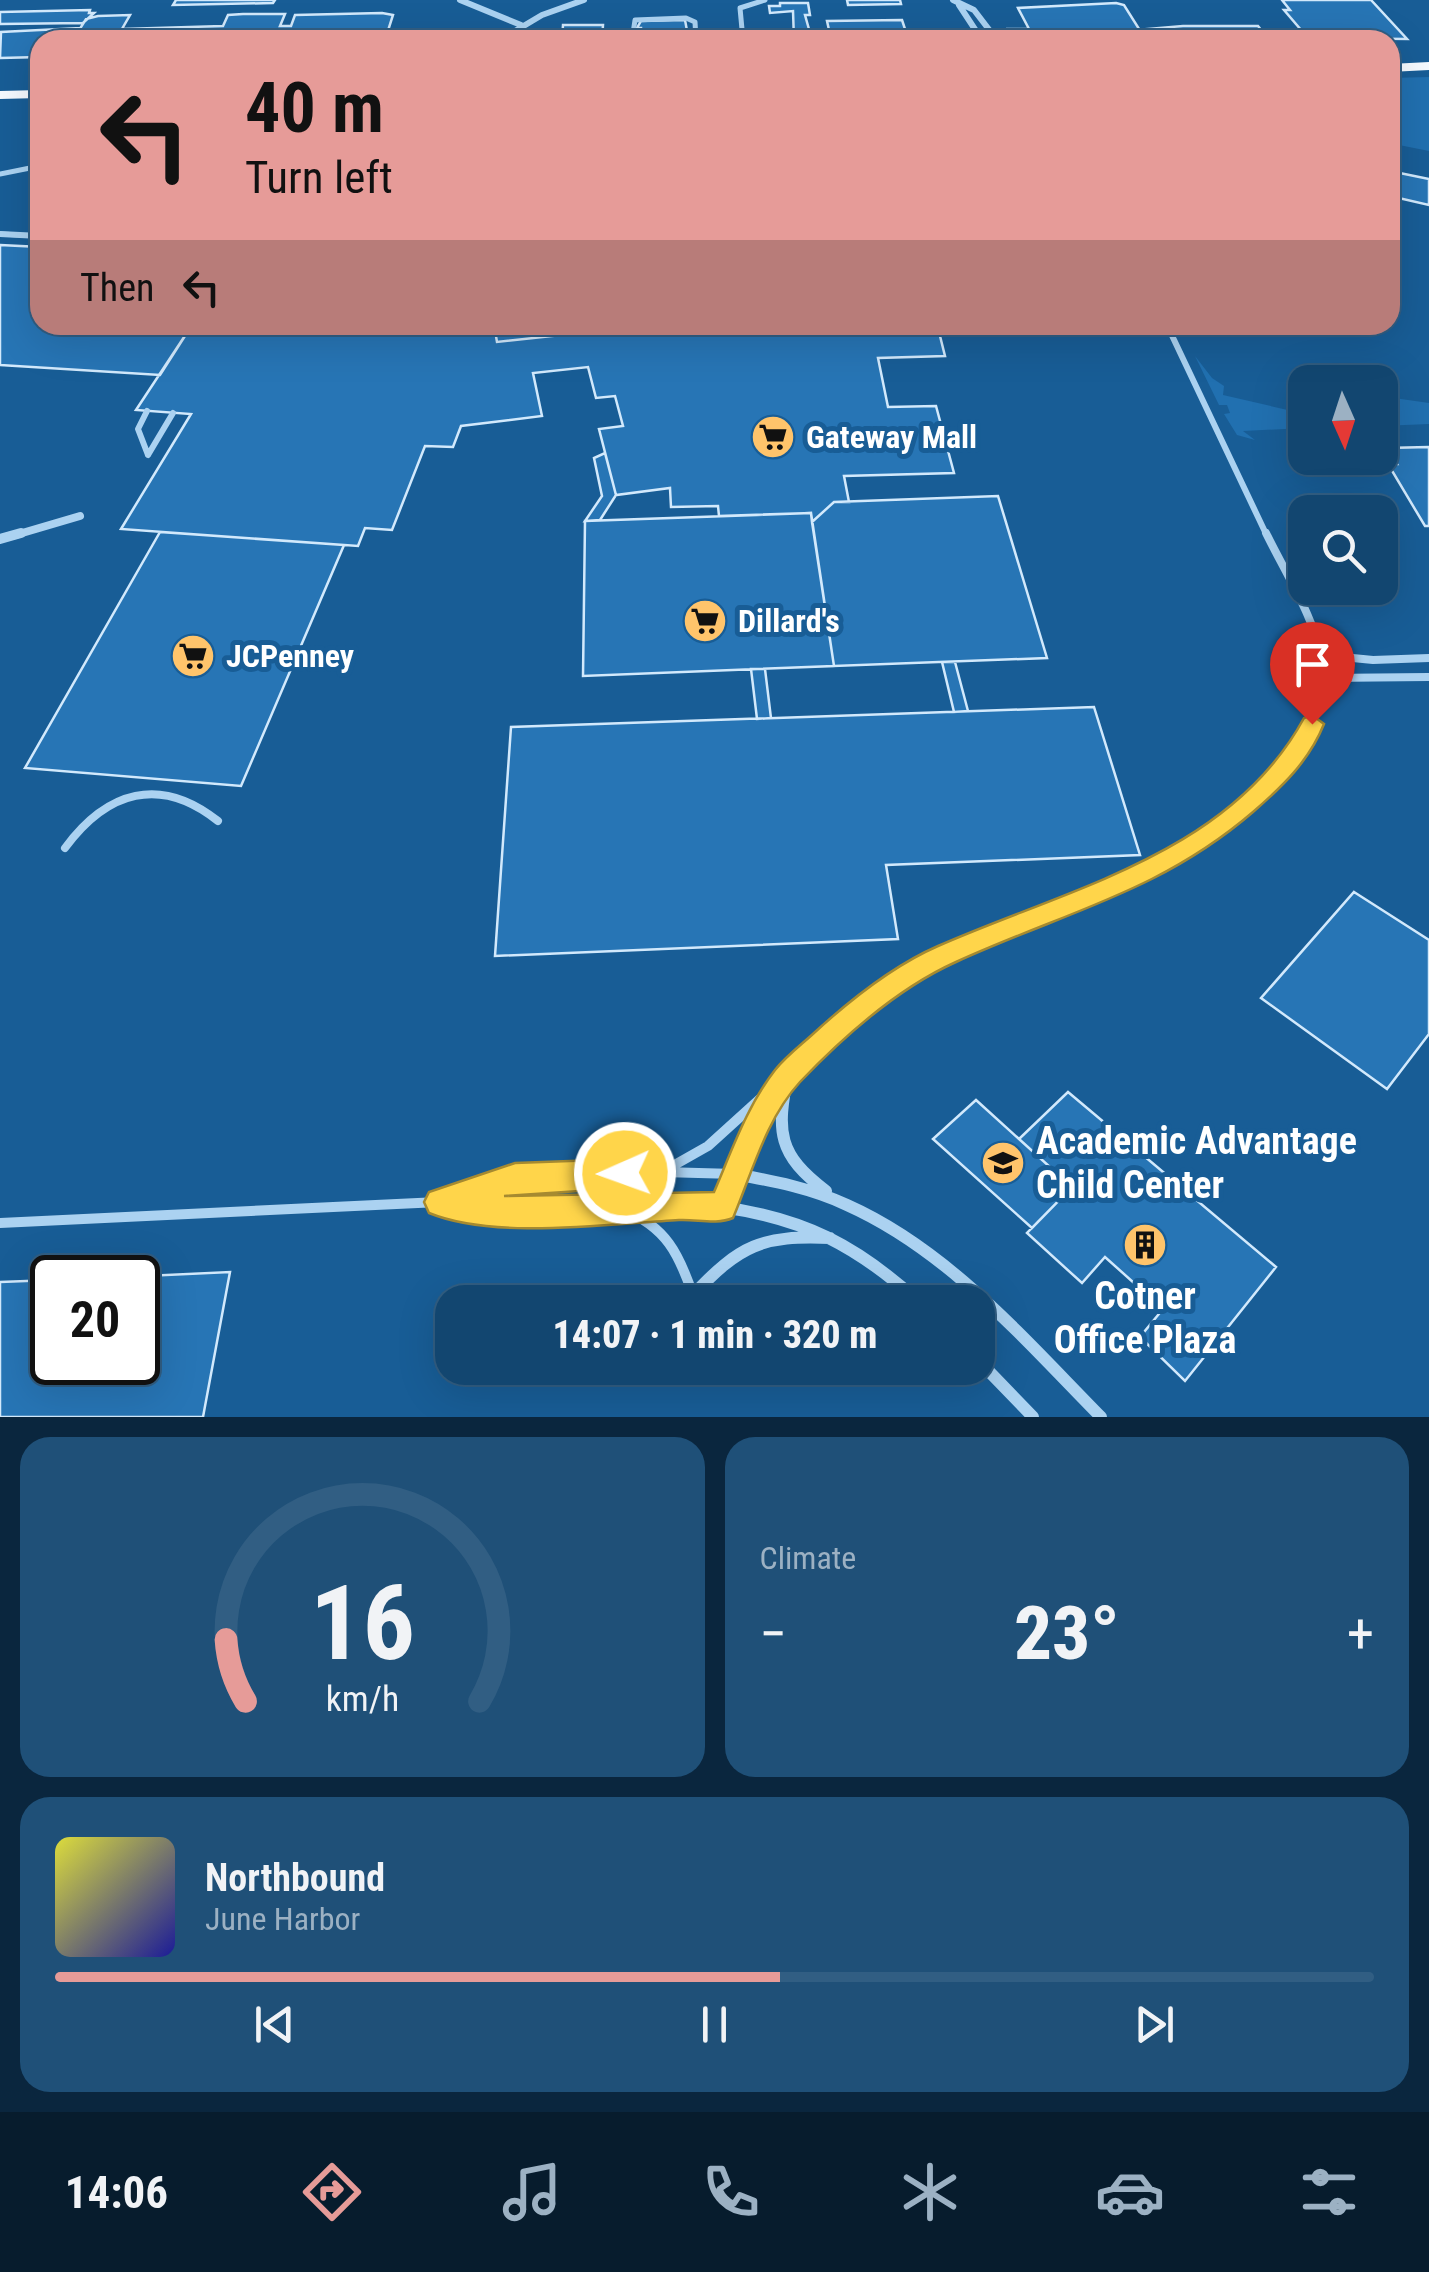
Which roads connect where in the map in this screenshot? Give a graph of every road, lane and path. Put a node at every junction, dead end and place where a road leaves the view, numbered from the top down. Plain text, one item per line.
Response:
1 (460, 0) edge
2 (584, 0) edge
3 (766, 0) edge
4 (956, 2) edge
5 (522, 24) junction
6 (514, 30) edge
7 (633, 30) edge
8 (695, 30) edge
9 (741, 30) edge
10 (975, 30) edge
11 (989, 30) edge
12 (1429, 51) edge
13 (1400, 52) edge
14 (1429, 66) edge
15 (1400, 67) edge
16 (0, 78) edge
17 (30, 78) edge
18 (30, 94) edge
19 (0, 95) edge
20 (30, 168) edge
21 (0, 174) edge
22 (0, 234) edge
23 (30, 236) edge
24 (1172, 335) edge
25 (147, 411) dead end
26 (173, 413) dead end
27 (0, 536) edge
28 (1322, 655) junction
29 (1429, 658) edge
30 (1429, 677) edge
31 (1324, 678) junction
32 (218, 822) dead end
33 (65, 848) dead end
34 (788, 1075) junction
35 (662, 1172) junction
36 (734, 1174) junction
37 (835, 1198) junction
38 (440, 1202) junction
39 (722, 1208) junction
40 (620, 1209) junction
41 (0, 1222) edge
42 (836, 1238) junction
43 (690, 1285) edge
44 (704, 1285) edge
45 (899, 1285) edge
46 (995, 1378) edge
47 (1033, 1417) edge
48 (1101, 1417) edge

1 - 5 street
2 - 5 street
3 - 9 lane
4 - 10 street
4 - 11 street
5 - 6 street
7 - 8 lane
12 - 13 main road
14 - 15 main road
16 - 17 main road
18 - 19 main road
20 - 21 lane
22 - 23 lane
24 - 28 lane
25 - 26 lane
27 - 27 street
28 - 29 lane
28 - 31 lane
30 - 31 lane
31 - 34 lane
32 - 33 lane
34 - 35 lane
34 - 36 lane
34 - 37 street
35 - 36 lane
35 - 38 lane
36 - 37 street
36 - 39 lane
37 - 48 street
38 - 40 lane
38 - 41 lane
39 - 40 lane
39 - 42 street
40 - 43 lane
42 - 44 street
42 - 45 street
46 - 47 street

